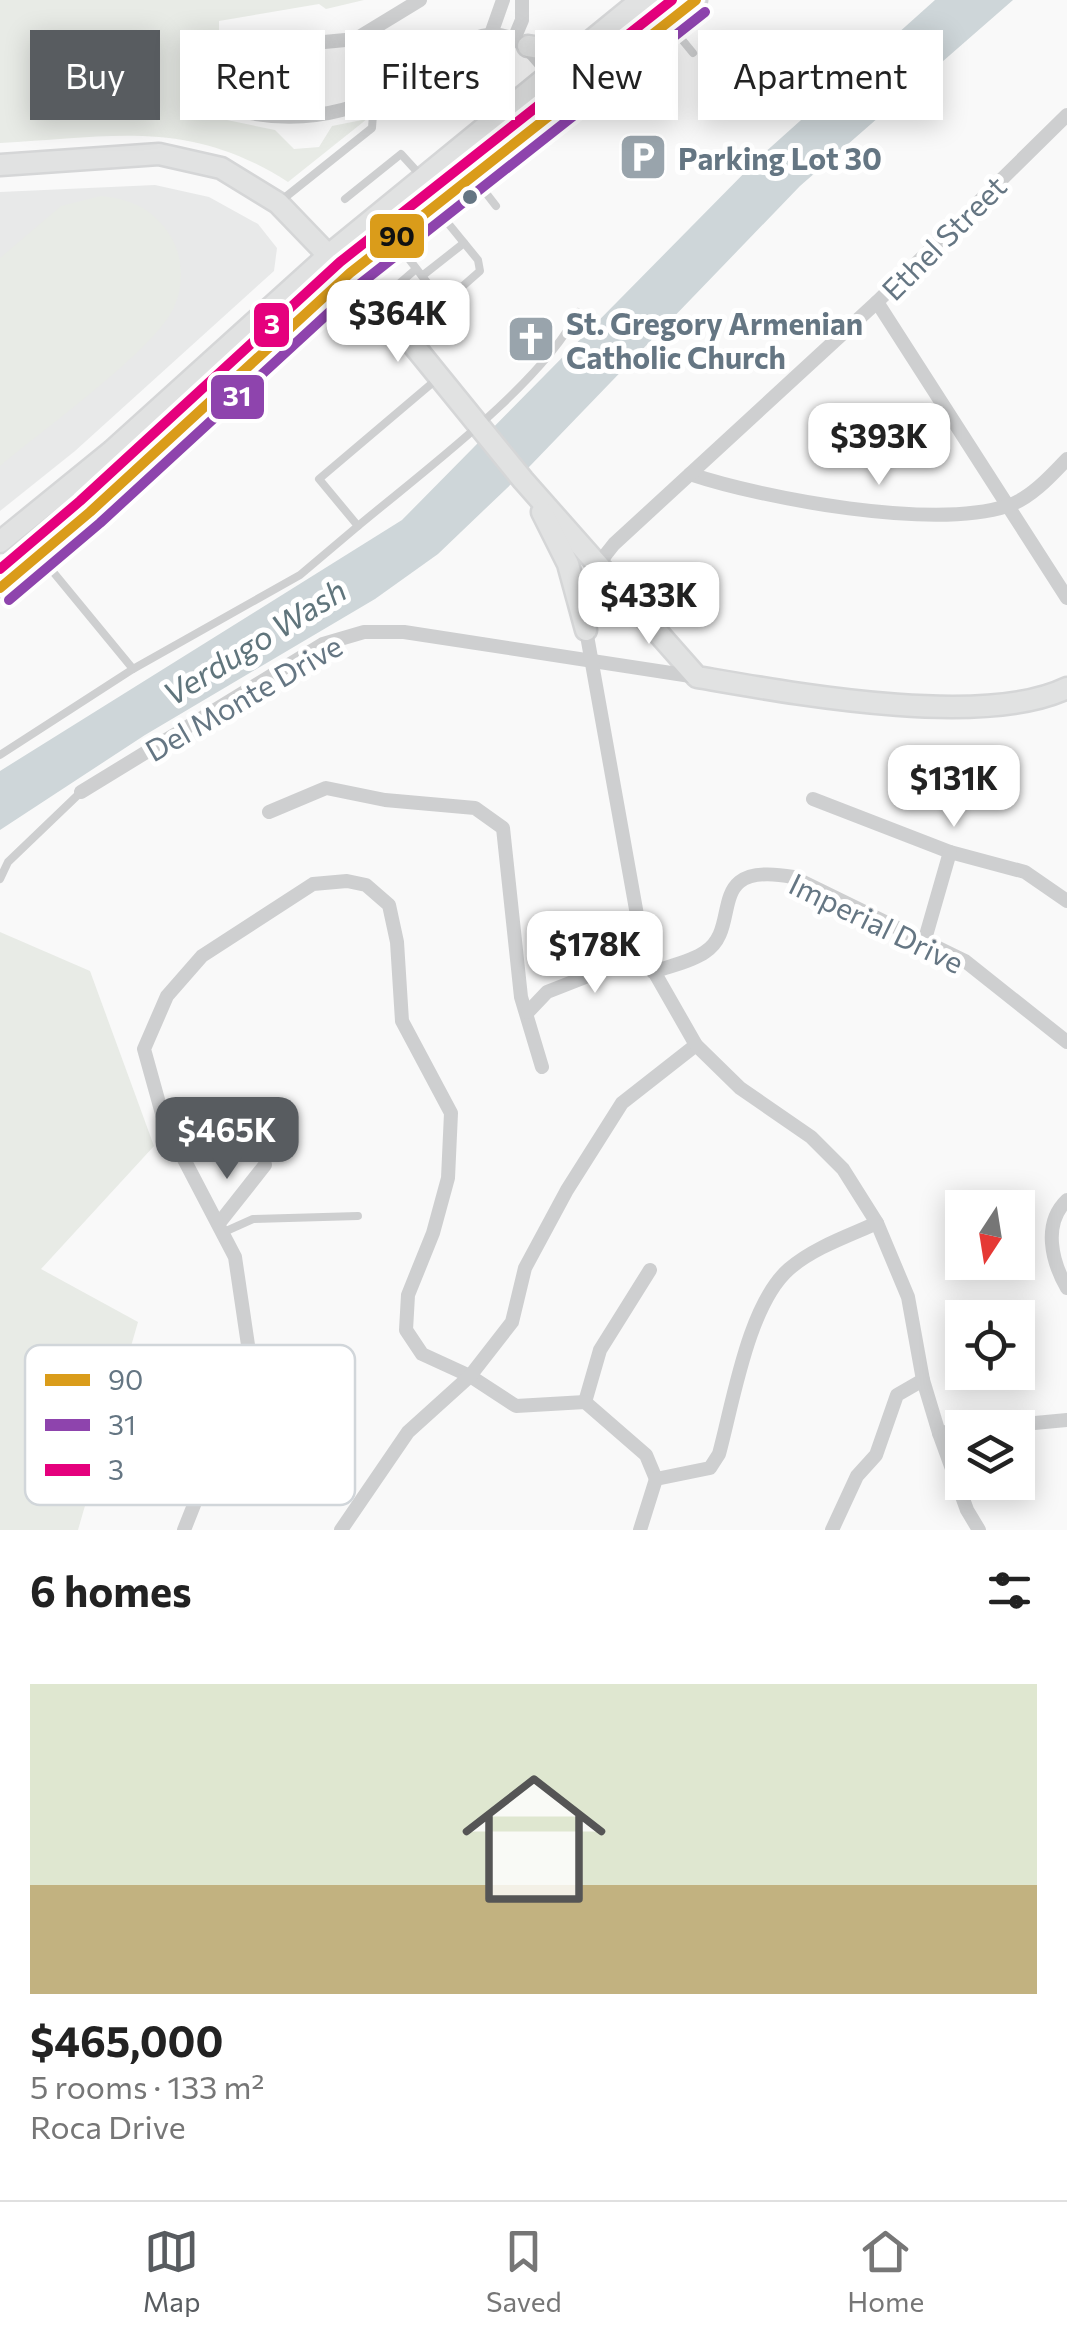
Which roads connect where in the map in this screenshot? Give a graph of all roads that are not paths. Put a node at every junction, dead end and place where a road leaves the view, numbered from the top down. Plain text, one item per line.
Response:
1 (420, 0) edge
2 (503, 0) edge
3 (522, 0) edge
4 (641, 0) edge
5 (666, 0) edge
6 (696, 0) edge
7 (661, 28) junction
8 (369, 30) edge
9 (492, 30) edge
10 (607, 30) edge
11 (614, 30) edge
12 (656, 30) edge
13 (345, 39) edge
14 (515, 41) edge
15 (521, 43) junction
16 (535, 46) edge
17 (693, 53) dead end
18 (535, 59) edge
19 (535, 94) edge
20 (535, 101) edge
21 (345, 108) edge
22 (1067, 114) edge
23 (373, 120) edge
24 (496, 158) junction
25 (0, 165) edge
26 (472, 175) junction
27 (424, 179) junction
28 (344, 199) dead end
29 (278, 203) junction
30 (432, 204) junction
31 (496, 206) dead end
32 (392, 237) junction
33 (464, 243) junction
34 (330, 254) junction
35 (419, 273) junction
36 (349, 274) junction
37 (877, 302) junction
38 (377, 304) junction
39 (444, 304) junction
40 (578, 312) dead end
41 (406, 336) junction
42 (439, 377) junction
43 (482, 428) junction
44 (1067, 459) edge
45 (690, 474) junction
46 (523, 480) junction
47 (1010, 506) junction
48 (358, 526) junction
49 (18, 527) junction
50 (0, 542) edge
51 (40, 556) junction
52 (599, 562) junction
53 (0, 588) edge
54 (1067, 598) edge
55 (586, 630) junction
56 (593, 660) junction
57 (134, 670) junction
58 (697, 677) junction
59 (1067, 688) edge
60 (0, 755) edge
61 (80, 792) joint
62 (812, 799) dead end
63 (269, 812) dead end
64 (950, 852) junction
65 (0, 879) edge
66 (1067, 901) edge
67 (924, 939) junction
68 (644, 954) junction
69 (653, 972) junction
70 (528, 1012) junction
71 (1067, 1042) edge
72 (696, 1045) junction
73 (542, 1066) dead end
74 (265, 1166) dead end
75 (1067, 1200) edge
76 (358, 1216) dead end
77 (878, 1223) junction
78 (222, 1227) junction
79 (650, 1270) dead end
80 (1067, 1288) edge
81 (248, 1345) edge
82 (470, 1376) junction
83 (923, 1380) junction
84 (585, 1402) junction
85 (1067, 1420) edge
86 (1035, 1423) edge
87 (945, 1432) edge
88 (939, 1433) junction
89 (656, 1479) junction
90 (194, 1505) edge
91 (184, 1530) edge
92 (341, 1530) edge
93 (640, 1530) edge
94 (832, 1530) edge
95 (979, 1530) edge

1 - 8 street
2 - 9 street
3 - 15 street
4 - 10 main road
5 - 11 main road
6 - 7 main road
7 - 12 main road
7 - 17 lane
7 - 24 main road
13 - 21 street
14 - 15 street
15 - 16 main road
15 - 18 street
19 - 27 main road
20 - 24 main road
22 - 37 street, Ethel Street
23 - 29 lane
24 - 26 main road
25 - 29 main road
26 - 30 main road
26 - 31 lane
27 - 28 lane
27 - 34 main road
29 - 34 main road
30 - 32 main road
30 - 33 lane
32 - 35 lane
32 - 36 main road
33 - 35 lane
33 - 39 lane
34 - 36 main road
34 - 49 main road
35 - 38 lane
35 - 39 lane
36 - 38 main road
36 - 51 main road
37 - 45 street, Ethel Street
37 - 47 street
38 - 41 main road
39 - 41 lane
40 - 43 lane
41 - 42 main road
42 - 43 main road
42 - 48 lane
43 - 46 main road
43 - 48 lane
44 - 47 street
45 - 47 street
45 - 52 street, Ethel Street
46 - 52 main road
46 - 55 main road
47 - 54 street
48 - 57 lane
49 - 50 main road
49 - 51 main road
51 - 53 main road
51 - 57 lane
52 - 55 street
52 - 58 main road
55 - 56 street
56 - 58 street, Del Monte Drive
56 - 61 street, Del Monte Drive
56 - 68 street
57 - 60 lane
58 - 59 main road
61 - 65 lane, Del Monte Drive
62 - 64 street
63 - 70 street
64 - 66 street
64 - 67 street
67 - 69 street, Imperial Drive
67 - 71 street, Imperial Drive
68 - 69 street
68 - 70 street
69 - 72 street
70 - 73 street
72 - 77 street
72 - 82 street
74 - 78 street
75 - 80 street
76 - 78 lane
77 - 83 street
77 - 89 street
78 - 81 street
78 - 82 street
79 - 84 street
82 - 84 street
82 - 92 street
83 - 88 street
83 - 94 street
84 - 89 street
85 - 86 street
87 - 88 street
88 - 95 street
89 - 93 street
90 - 91 street

